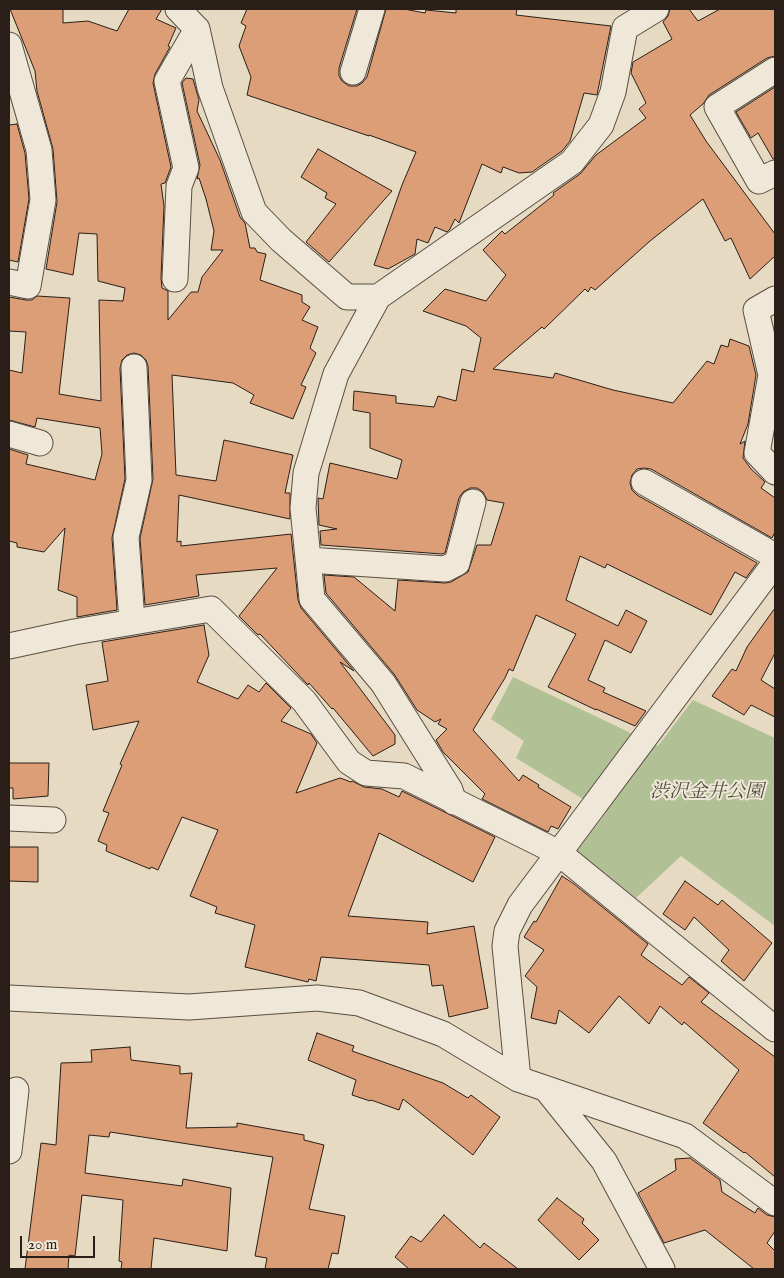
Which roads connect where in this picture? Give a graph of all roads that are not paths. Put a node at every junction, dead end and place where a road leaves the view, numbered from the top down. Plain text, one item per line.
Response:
1 (178, 9) edge
2 (372, 9) edge
3 (656, 9) edge
4 (625, 18) edge
5 (196, 30) junction
6 (9, 45) edge
7 (775, 70) edge
8 (353, 72) dead end
9 (775, 173) edge
10 (175, 279) dead end
11 (9, 282) edge
12 (378, 296) junction
13 (775, 299) edge
14 (134, 367) dead end
15 (9, 434) edge
16 (40, 443) dead end
17 (775, 472) edge
18 (644, 482) dead end
19 (473, 502) dead end
20 (775, 556) edge
21 (308, 560) junction
22 (775, 563) edge
23 (132, 622) junction
24 (9, 646) edge
25 (454, 802) junction
26 (9, 818) edge
27 (53, 820) dead end
28 (559, 853) junction
29 (9, 998) edge
30 (775, 1029) edge
31 (518, 1079) junction
32 (16, 1090) dead end
33 (547, 1090) junction
34 (9, 1151) edge
35 (775, 1203) edge
36 (662, 1269) edge

1 - 5 street
2 - 8 street
3 - 4 street
4 - 12 street
5 - 10 street
5 - 12 street
6 - 11 street
7 - 9 street
12 - 21 street
13 - 17 street
14 - 23 street
15 - 16 street
18 - 20 street
19 - 21 street
21 - 25 street
22 - 28 street
23 - 24 street
23 - 25 street
25 - 28 street
26 - 27 street
28 - 30 street
28 - 31 street
29 - 31 street
31 - 33 street
32 - 34 street
33 - 35 street
33 - 36 street

